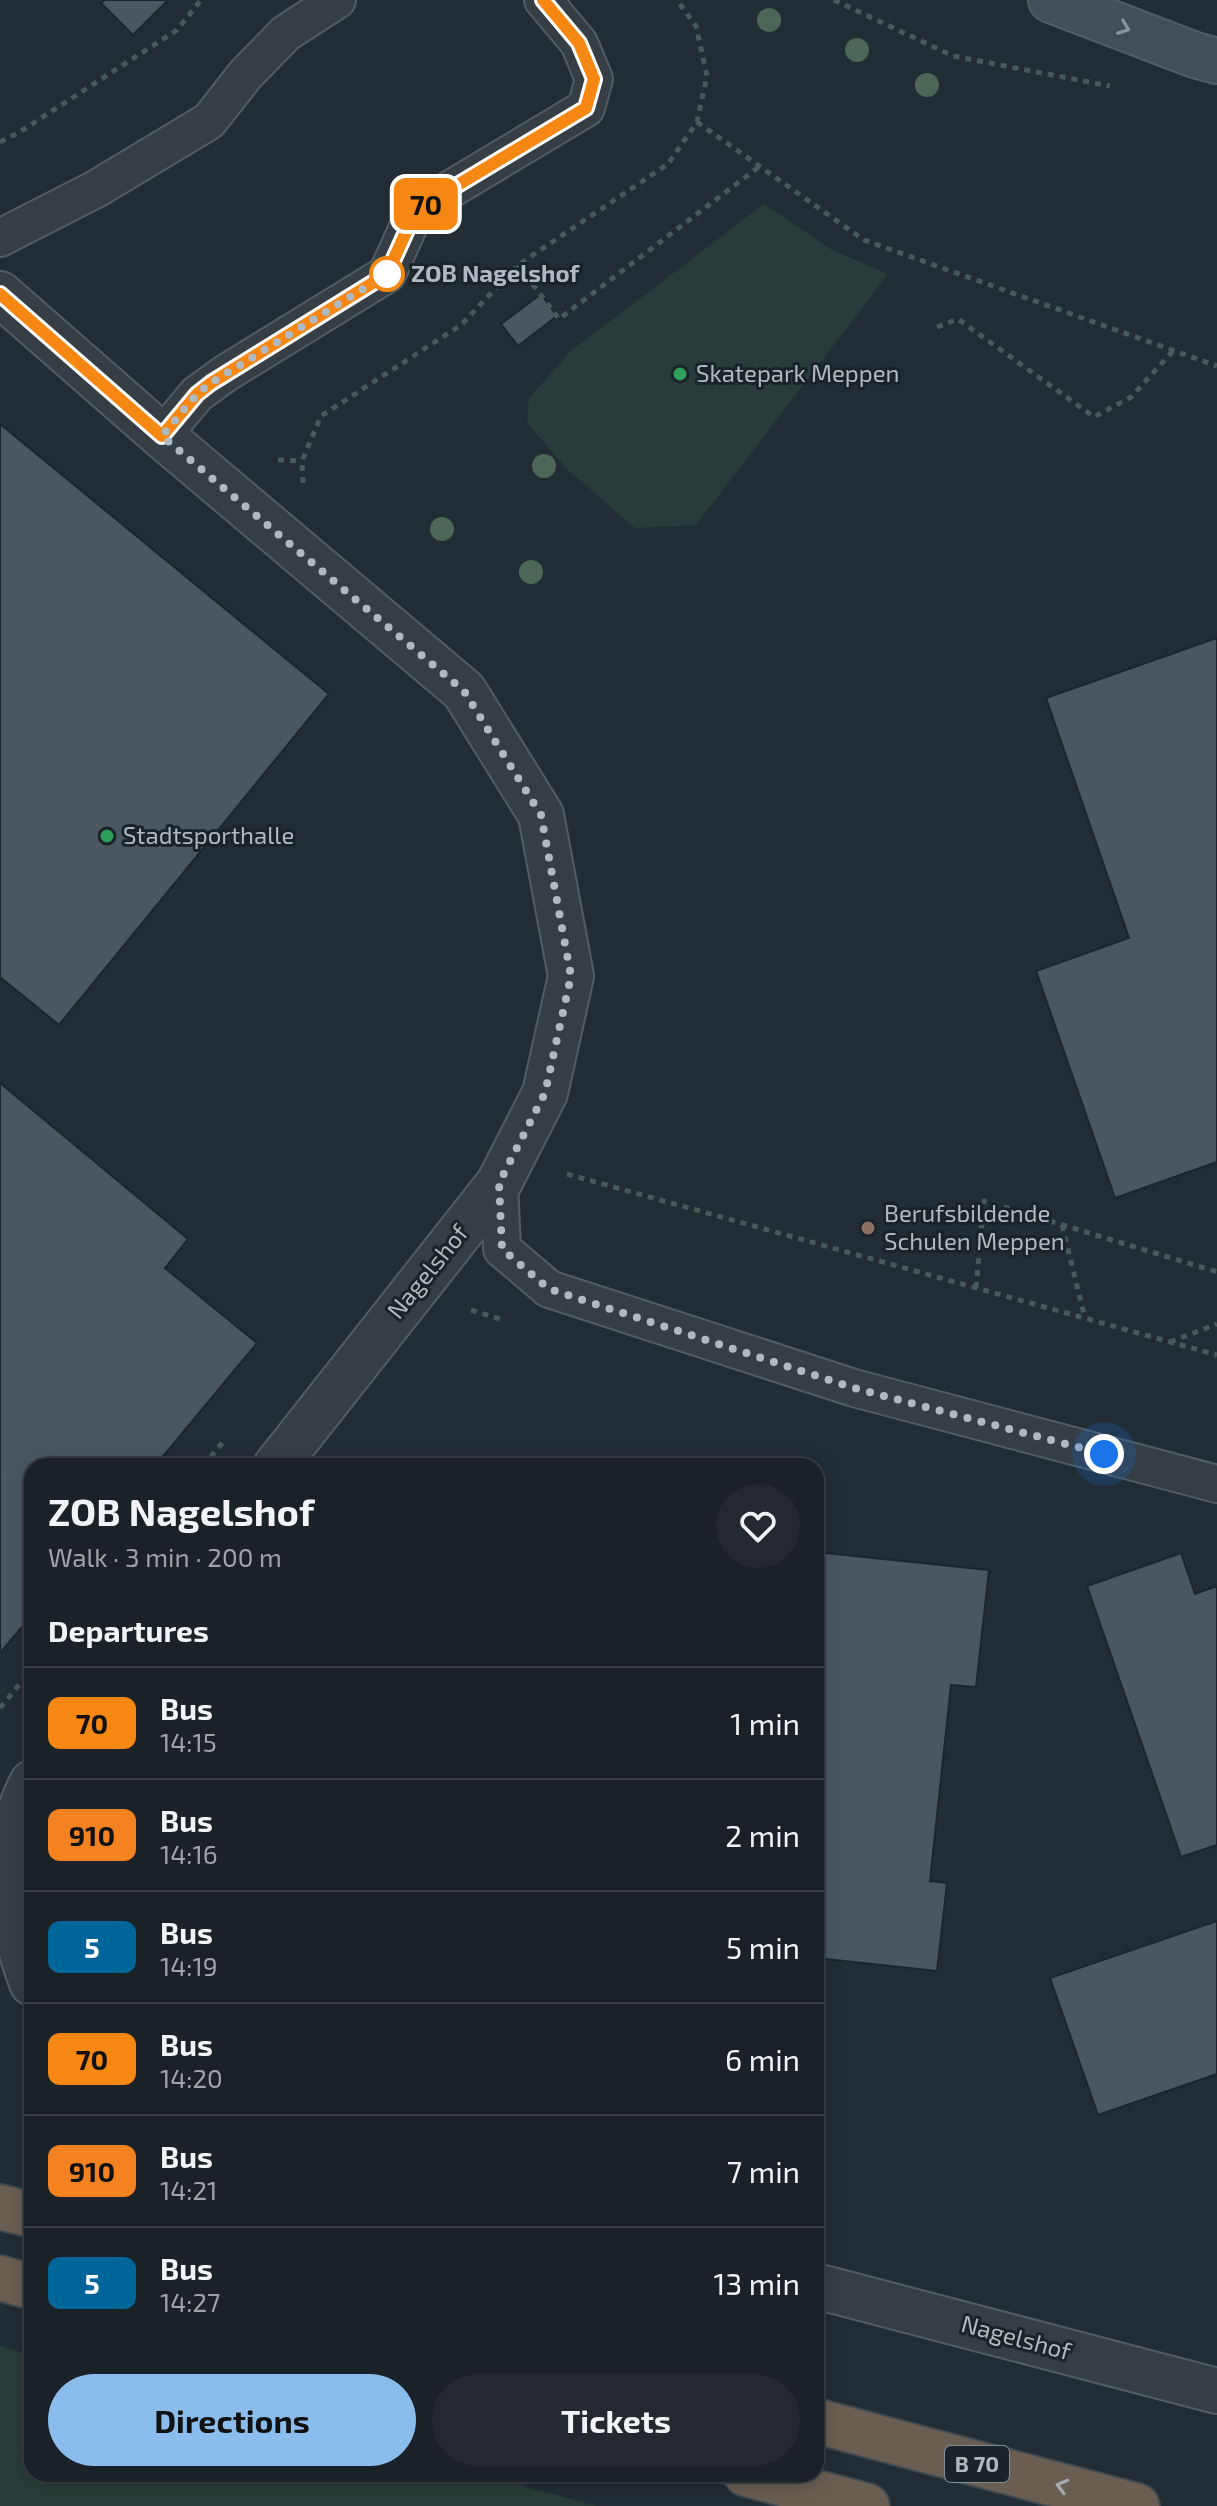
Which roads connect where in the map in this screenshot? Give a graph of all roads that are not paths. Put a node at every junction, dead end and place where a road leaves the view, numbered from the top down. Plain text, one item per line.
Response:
1 (337, 0) edge
2 (543, 0) edge
3 (1051, 0) edge
4 (1217, 61) edge
5 (0, 238) edge
6 (0, 294) edge
7 (162, 436) junction
8 (499, 1183) junction
9 (282, 1458) edge
10 (1217, 1484) edge
11 (24, 1797) edge
12 (24, 1961) edge
13 (0, 2207) edge
14 (24, 2213) edge
15 (0, 2278) edge
16 (24, 2285) edge
17 (824, 2288) edge
18 (1217, 2391) edge
19 (824, 2423) edge
20 (776, 2482) edge
21 (867, 2506) edge
22 (1137, 2506) edge

1 - 5 lane
2 - 7 lane
3 -> 4 street
6 - 7 street, Nagelshof
7 - 8 street, Nagelshof
8 - 9 street, Nagelshof
8 - 10 lane
11 - 12 street
13 - 14 highway
15 - 16 highway
17 - 18 street, Nagelshof
22 -> 19 highway, B 70
20 - 21 highway

